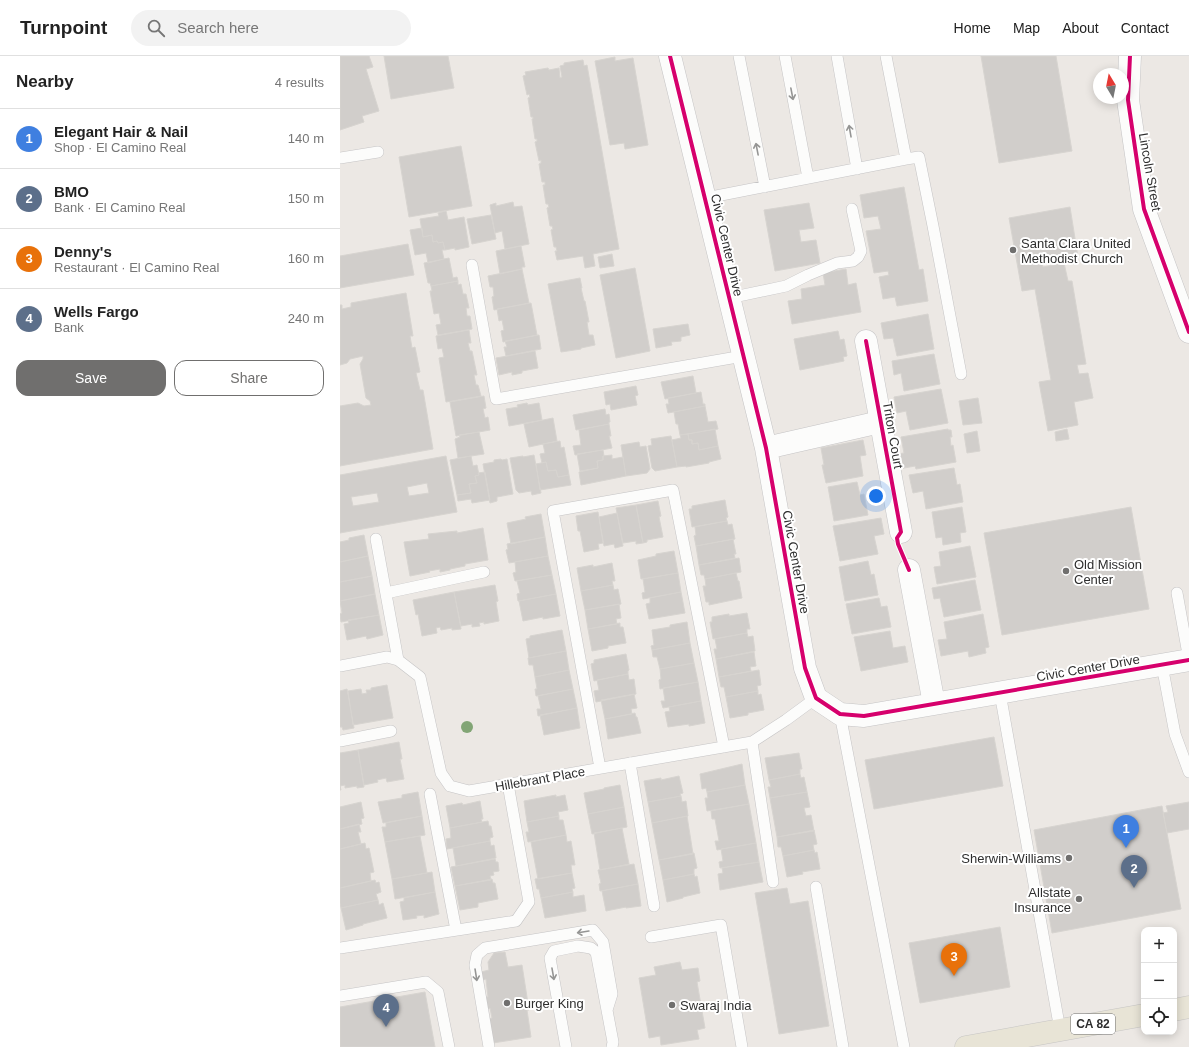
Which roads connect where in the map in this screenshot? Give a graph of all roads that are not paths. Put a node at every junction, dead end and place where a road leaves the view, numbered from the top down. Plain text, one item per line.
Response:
1 (670, 56) edge
2 (739, 56) edge
3 (785, 56) edge
4 (837, 56) edge
5 (886, 56) edge
6 (1130, 56) edge
7 (378, 152) dead end
8 (340, 158) edge
9 (906, 159) junction
10 (856, 169) junction
11 (808, 178) junction
12 (765, 187) junction
13 (706, 198) junction
14 (852, 209) dead end
15 (472, 265) dead end
16 (729, 298) junction
17 (1189, 332) edge
18 (866, 342) dead end
19 (743, 356) junction
20 (961, 374) dead end
21 (880, 422) junction
22 (766, 448) junction
23 (901, 532) dead end
24 (376, 539) dead end
25 (909, 570) dead end
26 (484, 572) dead end
27 (386, 593) junction
28 (1178, 593) dead end
29 (398, 660) junction
30 (1189, 660) edge
31 (1162, 665) junction
32 (340, 666) edge
33 (1000, 693) junction
34 (816, 698) junction
35 (934, 704) junction
36 (840, 714) junction
37 (391, 731) dead end
38 (340, 741) edge
39 (752, 742) junction
40 (724, 747) junction
41 (630, 763) junction
42 (600, 768) junction
43 (1189, 772) edge
44 (508, 784) junction
45 (430, 794) dead end
46 (773, 882) dead end
47 (816, 887) dead end
48 (654, 906) dead end
49 (456, 930) junction
50 (651, 937) dead end
51 (340, 948) edge
52 (340, 996) edge
53 (1189, 1007) edge
54 (1177, 1009) edge
55 (607, 1010) junction
56 (1141, 1016) edge
57 (1060, 1030) junction
58 (449, 1047) edge
59 (489, 1047) edge
60 (566, 1047) edge
61 (612, 1047) edge
62 (742, 1047) edge
63 (843, 1047) edge
64 (904, 1047) edge
65 (966, 1047) edge

1 - 13 street, Civic Center Drive
12 -> 2 lane
3 -> 11 lane
10 -> 4 lane
5 - 9 lane
6 - 17 street, Lincoln Street
7 - 8 lane
9 - 10 lane
9 - 20 lane
10 - 11 lane
11 - 12 lane
12 - 13 lane
13 - 16 street, Civic Center Drive
14 - 16 lane
15 - 19 lane
16 - 19 street, Civic Center Drive
18 - 21 street, Triton Court
19 - 22 street, Civic Center Drive
21 - 22 street, Triton Court
21 - 23 street, Triton Court
22 - 34 street, Civic Center Drive
24 - 27 lane
25 - 35 street
26 - 27 lane
27 - 29 lane
28 - 30 lane
29 - 32 lane
29 - 44 lane, Hillebrant Place
30 - 31 street, Civic Center Drive
31 - 33 street, Civic Center Drive
31 - 43 lane
33 - 35 street, Civic Center Drive
33 - 57 lane
34 - 36 street, Civic Center Drive
34 - 39 lane, Hillebrant Place
35 - 36 street, Civic Center Drive
36 - 64 lane
37 - 38 lane
39 - 40 lane, Hillebrant Place
39 - 46 lane
40 - 41 lane, Hillebrant Place
40 - 42 lane
41 - 42 lane, Hillebrant Place
41 - 48 lane
42 - 44 lane, Hillebrant Place
44 - 49 lane
45 - 49 lane
47 - 63 lane
49 - 51 lane
50 - 62 lane
52 - 58 lane
53 - 54 main road
55 -> 59 lane
55 -> 60 lane
55 - 61 lane
56 - 57 main road, CA 82
57 - 65 main road, CA 82

